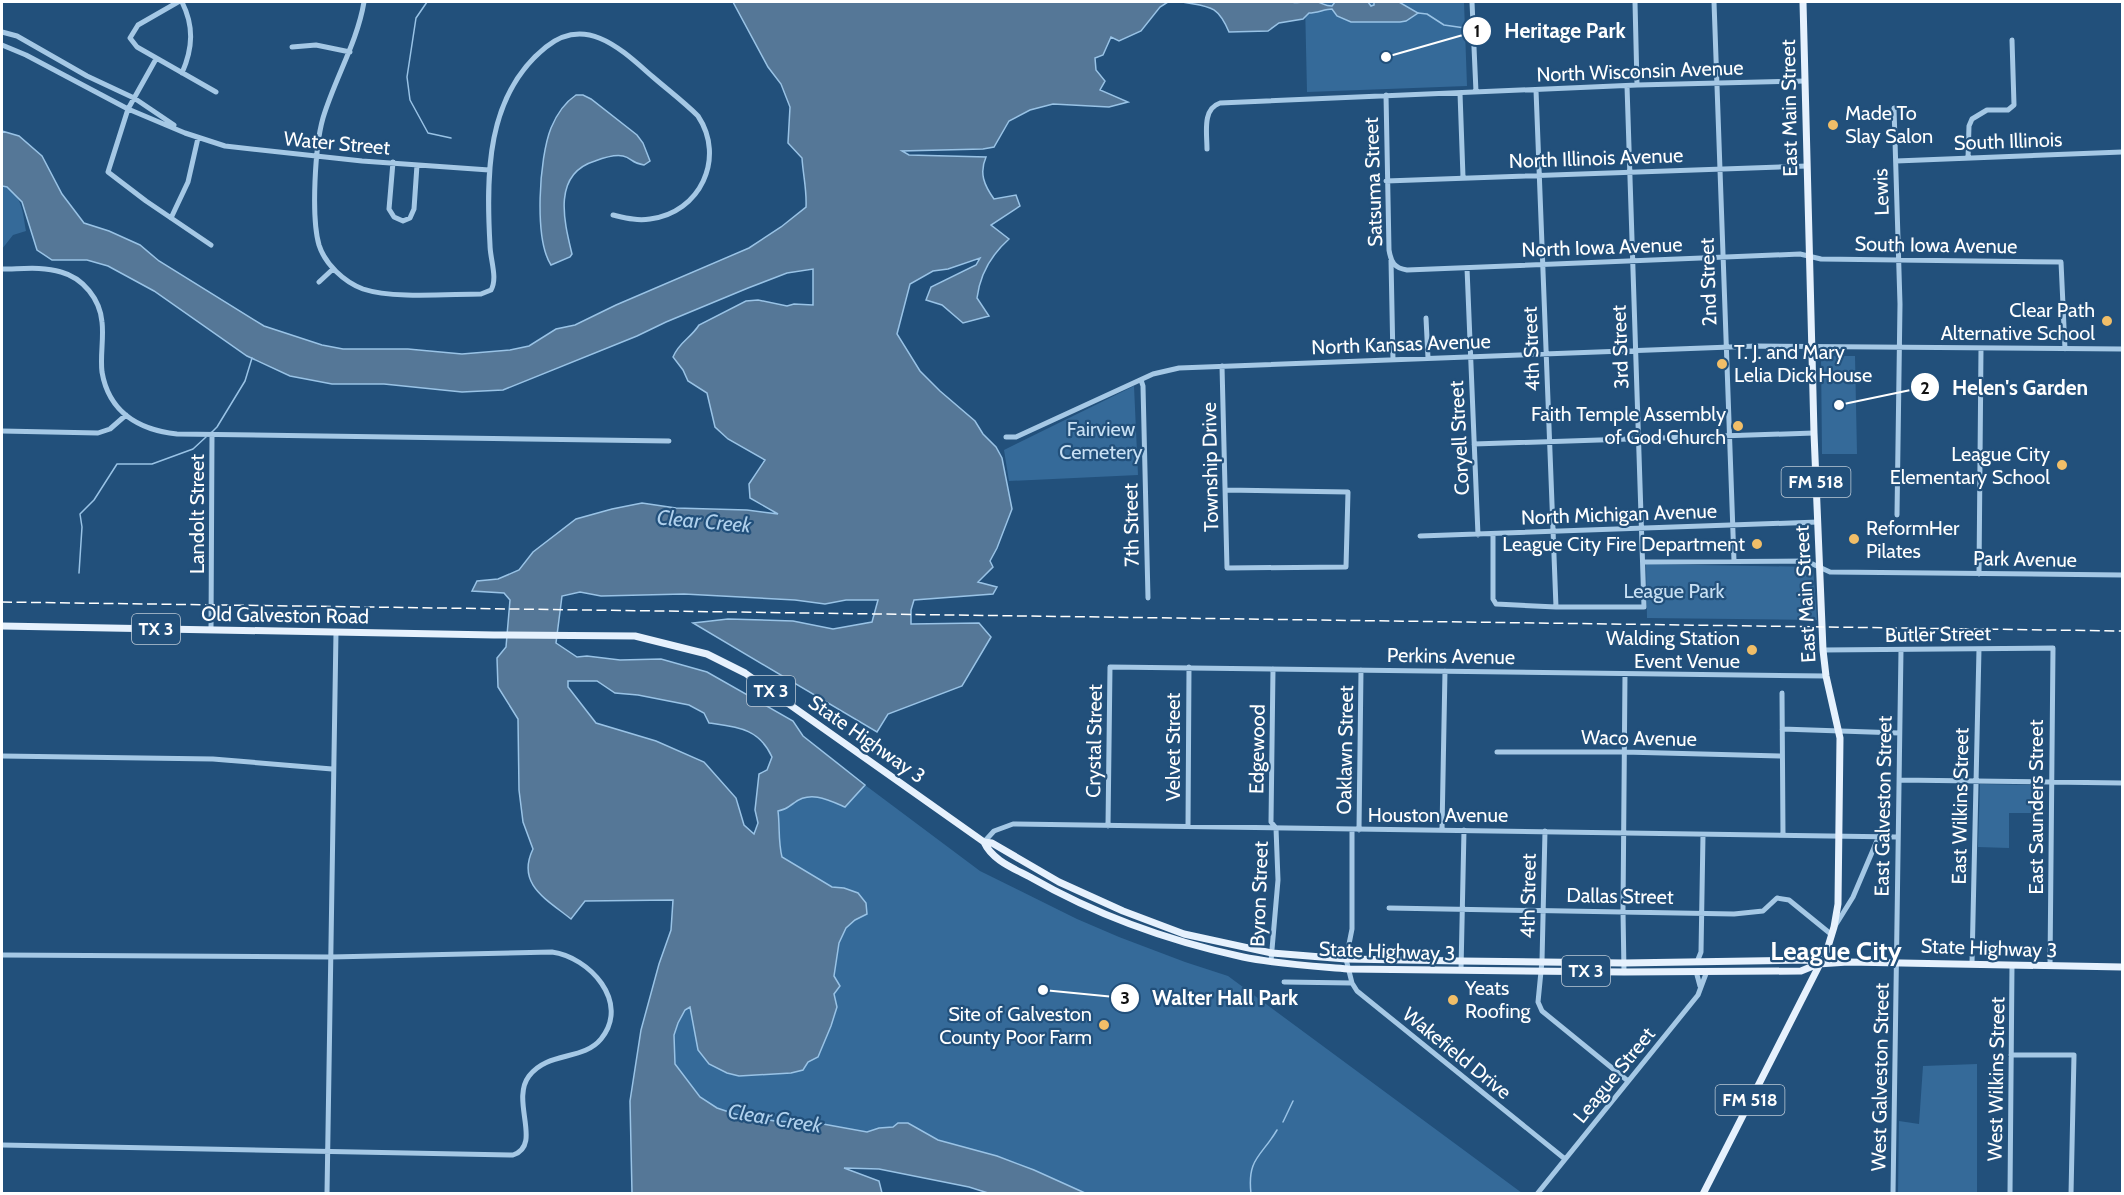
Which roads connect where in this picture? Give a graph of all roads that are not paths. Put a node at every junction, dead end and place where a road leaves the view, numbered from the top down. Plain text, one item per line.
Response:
1 (180, 2) edge
2 (364, 2) edge
3 (1472, 2) edge
4 (1635, 2) edge
5 (1714, 2) edge
6 (1803, 2) edge
7 (2, 32) edge
8 (2012, 40) dead end
9 (2, 45) edge
10 (292, 47) dead end
11 (350, 52) junction
12 (156, 59) junction
13 (182, 73) junction
14 (1805, 81) junction
15 (1716, 83) junction
16 (1637, 85) junction
17 (1627, 86) junction
18 (1536, 90) junction
19 (216, 92) dead end
20 (1476, 92) junction
21 (1460, 93) junction
22 (1386, 95) junction
23 (134, 98) junction
24 (1894, 108) dead end
25 (128, 109) junction
26 (185, 133) junction
27 (198, 138) junction
28 (1207, 149) dead end
29 (2122, 152) edge
30 (316, 156) junction
31 (1968, 158) junction
32 (1896, 160) junction
33 (393, 162) junction
34 (417, 165) junction
35 (1807, 166) junction
36 (1719, 169) junction
37 (489, 170) junction
38 (1629, 171) junction
39 (1539, 174) junction
40 (1463, 177) junction
41 (1386, 181) junction
42 (614, 215) dead end
43 (171, 218) junction
44 (211, 245) dead end
45 (1810, 257) junction
46 (1722, 258) junction
47 (1899, 259) junction
48 (1391, 260) junction
49 (1632, 260) junction
50 (1543, 264) junction
51 (1395, 266) joint
52 (1467, 268) junction
53 (2, 269) edge
54 (333, 269) junction
55 (319, 282) dead end
56 (1426, 318) dead end
57 (1812, 346) junction
58 (1726, 347) junction
59 (1899, 347) junction
60 (1981, 348) junction
61 (2065, 349) junction
62 (2122, 349) edge
63 (1635, 350) junction
64 (1546, 353) junction
65 (1470, 356) junction
66 (1428, 358) junction
67 (1393, 360) junction
68 (1222, 366) junction
69 (1140, 380) junction
70 (126, 415) junction
71 (2, 432) edge
72 (1814, 433) junction
73 (212, 434) junction
74 (1729, 435) junction
75 (1006, 437) dead end
76 (1639, 438) junction
77 (669, 441) dead end
78 (1550, 441) junction
79 (1474, 444) junction
80 (1225, 490) junction
81 (1897, 515) dead end
82 (1818, 522) junction
83 (1732, 524) junction
84 (1642, 527) junction
85 (1554, 532) junction
86 (1478, 534) junction
87 (1492, 534) junction
88 (1420, 536) dead end
89 (1734, 561) junction
90 (1643, 562) junction
91 (1821, 567) junction
92 (1979, 574) junction
93 (2122, 575) edge
94 (1148, 598) dead end
95 (1556, 607) junction
96 (2, 626) edge
97 (211, 630) junction
98 (336, 632) junction
99 (532, 635) joint
100 (2053, 648) joint
101 (1979, 649) junction
102 (1823, 650) junction
103 (1901, 650) junction
104 (1121, 666) joint
105 (1189, 667) junction
106 (1274, 669) junction
107 (1361, 670) junction
108 (1445, 671) junction
109 (1624, 674) junction
110 (1826, 676) junction
111 (1782, 693) dead end
112 (1782, 729) junction
113 (1839, 730) junction
114 (1899, 733) junction
115 (1497, 752) dead end
116 (1624, 752) junction
117 (2, 756) edge
118 (1781, 756) junction
119 (332, 769) junction
120 (1899, 780) junction
121 (1975, 780) junction
122 (2052, 782) junction
123 (2122, 783) edge
124 (1108, 826) junction
125 (1188, 827) junction
126 (1276, 828) junction
127 (1352, 830) junction
128 (1359, 830) junction
129 (1442, 830) junction
130 (1464, 830) junction
131 (1545, 831) junction
132 (1623, 832) junction
133 (1783, 834) junction
134 (1703, 835) junction
135 (1838, 835) junction
136 (1879, 836) junction
137 (1897, 837) junction
138 (984, 842) junction
139 (1389, 908) dead end
140 (1463, 909) junction
141 (1543, 909) junction
142 (1623, 911) junction
143 (1702, 913) junction
144 (1833, 931) junction
145 (1701, 952) junction
146 (1272, 953) junction
147 (2, 955) edge
148 (331, 957) junction
149 (1346, 959) junction
150 (1461, 961) junction
151 (1542, 961) junction
152 (1271, 962) junction
153 (1697, 962) junction
154 (1706, 962) junction
155 (1897, 962) junction
156 (1624, 963) junction
157 (1972, 963) junction
158 (1818, 964) junction
159 (2012, 965) junction
160 (2050, 966) junction
161 (2122, 967) edge
162 (1348, 969) junction
163 (1461, 970) junction
164 (1541, 970) junction
165 (1696, 971) junction
166 (1707, 971) junction
167 (1624, 972) junction
168 (1284, 982) dead end
169 (1352, 983) junction
170 (1700, 987) junction
171 (2011, 1055) junction
172 (1628, 1081) junction
173 (2, 1145) edge
174 (327, 1150) junction
175 (1565, 1159) junction
176 (327, 1194) edge
177 (1537, 1194) edge
178 (1703, 1194) edge
179 (1893, 1194) edge
180 (2010, 1194) edge
181 (2071, 1194) edge

1 - 12 street
1 - 13 street
2 - 11 street
3 - 20 street
4 - 16 street
5 - 15 street, 2nd Street
6 - 14 main road, East Main Street / FM 518
7 - 23 street, Water Street
8 - 31 street
9 - 25 street, Water Street
10 - 11 street
11 - 30 street
12 - 13 street
12 - 23 street
13 - 19 street
14 - 15 street, North Wisconsin Avenue
14 - 35 main road, East Main Street / FM 518
15 - 16 street, North Wisconsin Avenue
15 - 36 street, 2nd Street
16 - 17 street, North Wisconsin Avenue
17 - 18 street, North Wisconsin Avenue
17 - 38 street, 3rd Street
18 - 20 street, North Wisconsin Avenue
18 - 39 street, 4th Street
20 - 21 street, North Wisconsin Avenue
21 - 22 street
21 - 40 street
22 - 28 street
22 - 41 street, Satsuma Street
23 - 25 street
23 - 26 street, Water Street
24 - 32 street, Lewis
25 - 26 street, Water Street
25 - 43 street
26 - 27 street, Water Street
27 - 30 street, Water Street
27 - 43 street
29 - 31 street, South Illinois
30 - 33 street, Water Street
30 - 54 street
31 - 32 street, South Illinois
32 - 47 street, Lewis
33 - 34 street, Water Street
33 - 34 street
34 - 37 street, Water Street
35 - 36 street, North Illinois Avenue
35 - 45 main road, East Main Street / FM 518
36 - 38 street, North Illinois Avenue
36 - 46 street, 2nd Street
37 - 42 street
37 - 54 street
38 - 39 street, North Illinois Avenue
38 - 49 street, 3rd Street
39 - 40 street, North Illinois Avenue
39 - 50 street, 4th Street
40 - 41 street, North Illinois Avenue
41 - 48 street, Satsuma Street
43 - 44 street
45 - 46 street, North Iowa Avenue
45 - 47 street, South Iowa Avenue
45 - 57 main road, East Main Street / FM 518
46 - 49 street, North Iowa Avenue
46 - 58 street, 2nd Street
47 - 59 street, Lewis
47 - 61 street, South Iowa Avenue
48 - 51 street, Satsuma Street
48 - 67 street
49 - 50 street, North Iowa Avenue
49 - 63 street, 3rd Street
50 - 52 street, North Iowa Avenue
50 - 64 street, 4th Street
51 - 52 street, North Iowa Avenue
52 - 65 street, Coryell Street
53 - 70 street
54 - 55 street
56 - 66 street
57 - 58 street, North Kansas Avenue
57 - 59 street, North Kansas Avenue
57 - 72 main road, East Main Street / FM 518
58 - 63 street, North Kansas Avenue
58 - 74 street, 2nd Street
59 - 60 street, North Kansas Avenue
59 - 81 street, Lewis
60 - 61 street, North Kansas Avenue
60 - 92 street
61 - 62 street, North Kansas Avenue
63 - 64 street, North Kansas Avenue
63 - 76 street, 3rd Street
64 - 65 street, North Kansas Avenue
64 - 78 street, 4th Street
65 - 66 street, North Kansas Avenue
65 - 79 street, Coryell Street
66 - 67 street, North Kansas Avenue
67 - 68 street, North Kansas Avenue
68 - 69 street, North Kansas Avenue
68 - 80 street, Township Drive
69 - 75 street, North Kansas Avenue
69 - 94 street, 7th Street
70 - 71 street
70 - 73 street
72 - 74 street
72 - 82 main road, East Main Street / FM 518
73 - 77 street
73 - 97 street, Landolt Street
74 - 76 street
74 - 83 street, 2nd Street
76 - 78 street
76 - 84 street, 3rd Street
78 - 79 street
78 - 85 street, 4th Street
79 - 86 street, Coryell Street
80 - 80 street, Township Drive
82 - 83 street, North Michigan Avenue
82 - 91 main road, East Main Street / FM 518
83 - 84 street, North Michigan Avenue
83 - 89 street, 2nd Street
84 - 85 street, North Michigan Avenue
84 - 90 street, 3rd Street
85 - 87 street, North Michigan Avenue
85 - 95 street, 4th Street
86 - 87 street, North Michigan Avenue
86 - 88 street, North Michigan Avenue
87 - 95 street
89 - 90 street, Park Avenue
89 - 91 street, Park Avenue
90 - 95 street, 3rd Street
91 - 92 street, Park Avenue
91 - 102 main road, East Main Street / FM 518
92 - 93 street, Park Avenue
96 - 97 main road, Old Galveston Road / TX 3
97 - 98 main road, Old Galveston Road / TX 3
98 - 99 main road, Old Galveston Road / TX 3
98 - 119 street
99 - 138 main road, State Highway 3 / TX 3
100 - 101 street, Butler Street
100 - 122 street, East Saunders Street
101 - 103 street, Butler Street
101 - 121 street, East Wilkins Street
102 - 103 street, Butler Street
102 - 110 main road, East Main Street / FM 518
103 - 114 street, East Galveston Street
104 - 105 street, Perkins Avenue
104 - 124 street, Crystal Street
105 - 106 street, Perkins Avenue
105 - 125 street, Velvet Street
106 - 107 street, Perkins Avenue
106 - 126 street, Edgewood
107 - 108 street, Perkins Avenue
107 - 128 street, Oaklawn Street
108 - 109 street, Perkins Avenue
108 - 129 street
109 - 110 street, Perkins Avenue
109 - 116 street
110 - 113 main road, East Main Street / FM 518
111 - 112 street
112 - 113 street
112 - 118 street
113 - 114 street
113 - 135 main road, East Main Street / FM 518
114 - 120 street, East Galveston Street
115 - 116 street, Waco Avenue
116 - 118 street, Waco Avenue
116 - 132 street
117 - 119 street
118 - 133 street
119 - 148 street
120 - 121 street
120 - 137 street, East Galveston Street
121 - 122 street
121 - 157 street, East Wilkins Street
122 - 123 street
122 - 160 street, East Saunders Street
124 - 125 street, Houston Avenue
124 - 138 street, Houston Avenue
125 - 126 street, Houston Avenue
126 - 127 street, Houston Avenue
126 - 146 street, Byron Street
127 - 128 street, Houston Avenue
127 - 149 street
128 - 129 street, Houston Avenue
129 - 130 street, Houston Avenue
130 - 131 street, Houston Avenue
130 - 140 street
131 - 132 street, Houston Avenue
131 - 141 street, 4th Street
132 - 134 street, Houston Avenue
132 - 142 street
133 - 134 street, Houston Avenue
133 - 135 street, Houston Avenue
134 - 143 street
135 - 136 street, Houston Avenue
135 - 144 main road, East Main Street / FM 518
136 - 137 street, Houston Avenue
136 - 144 street
137 - 155 street, East Galveston Street
138 - 146 main road, State Highway 3 / TX 3
138 - 152 main road, State Highway 3 / TX 3
139 - 140 street, Dallas Street
140 - 141 street, Dallas Street
140 - 150 street
141 - 142 street, Dallas Street
141 - 151 street, 4th Street
142 - 143 street, Dallas Street
142 - 156 street
143 - 144 street, Dallas Street
143 - 145 street
144 - 158 main road, East Main Street / FM 518
145 - 153 street
145 - 154 street
146 - 149 main road, State Highway 3 / TX 3
146 - 152 street, Byron Street
147 - 148 street
148 - 174 street
148 - 174 street
149 - 150 main road, State Highway 3 / TX 3
149 - 162 street
150 - 151 main road, State Highway 3 / TX 3
150 - 163 street
151 - 156 main road, State Highway 3 / TX 3
151 - 164 street, 4th Street
152 - 162 main road, State Highway 3 / TX 3
153 - 154 main road, State Highway 3 / TX 3
153 - 156 main road, State Highway 3 / TX 3
154 - 158 main road, State Highway 3 / TX 3
155 - 157 main road, State Highway 3 / TX 3
155 - 158 main road, State Highway 3 / TX 3
155 - 179 street, West Galveston Street
156 - 167 street
157 - 159 main road, State Highway 3 / TX 3
158 - 166 main road, State Highway 3 / TX 3
158 - 178 main road, FM 518
159 - 160 main road, State Highway 3 / TX 3
159 - 171 street, West Wilkins Street
160 - 161 main road, State Highway 3 / TX 3
162 - 163 main road, State Highway 3 / TX 3
162 - 169 street
163 - 164 main road, State Highway 3 / TX 3
164 - 167 main road, State Highway 3 / TX 3
164 - 172 street, 4th Street
165 - 166 main road, State Highway 3 / TX 3
165 - 167 main road, State Highway 3 / TX 3
165 - 170 street
166 - 170 street, League Street
168 - 169 street
169 - 175 street, Wakefield Drive
170 - 172 street, League Street
171 - 180 street, West Wilkins Street
171 - 181 street
172 - 175 street, League Street
173 - 174 street
174 - 176 street
175 - 177 street, League Street

